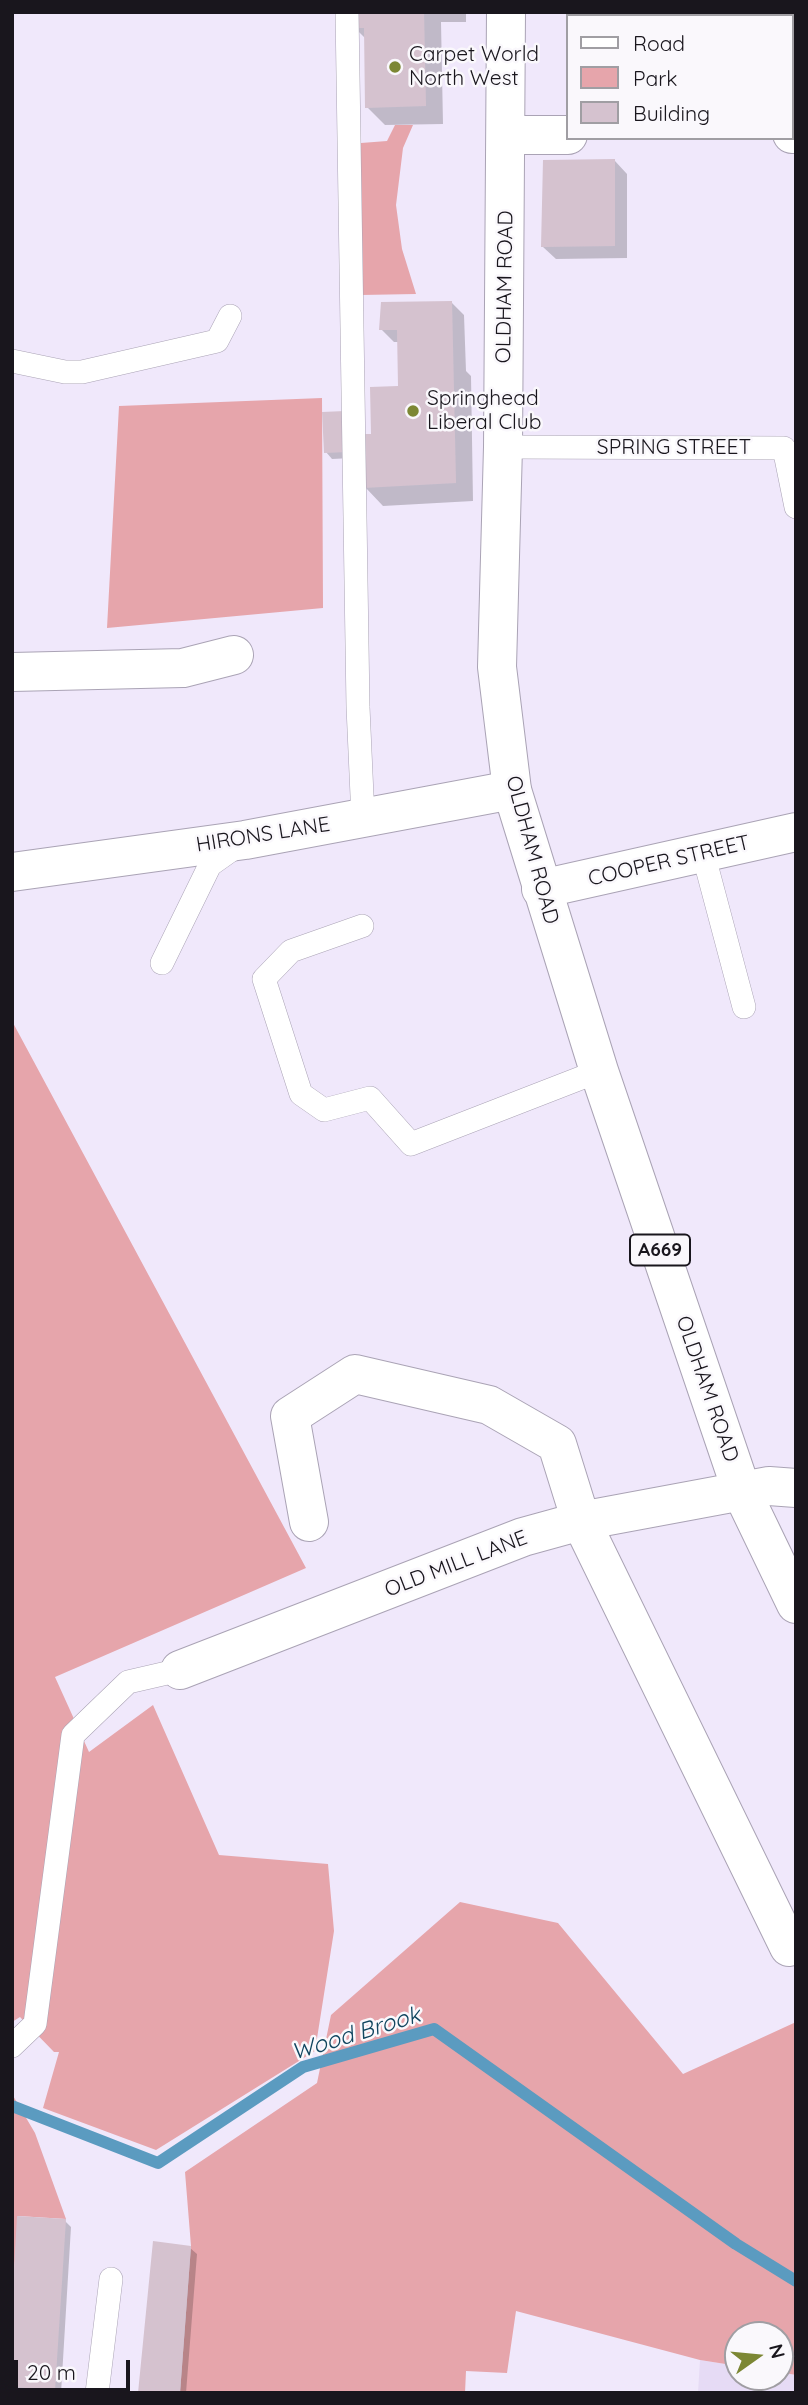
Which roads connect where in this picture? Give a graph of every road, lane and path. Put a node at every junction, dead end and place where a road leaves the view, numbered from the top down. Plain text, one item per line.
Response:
1 (347, 12) edge
2 (506, 12) edge
3 (506, 135) junction
4 (566, 135) edge
5 (230, 316) dead end
6 (12, 361) edge
7 (503, 447) junction
8 (796, 508) edge
9 (234, 655) dead end
10 (12, 673) edge
11 (512, 790) junction
12 (363, 818) junction
13 (796, 832) edge
14 (245, 840) junction
15 (703, 853) junction
16 (12, 872) edge
17 (541, 889) junction
18 (362, 926) dead end
19 (162, 963) dead end
20 (744, 1007) dead end
21 (599, 1071) junction
22 (796, 1488) edge
23 (742, 1492) junction
24 (581, 1521) junction
25 (309, 1522) dead end
26 (796, 1604) edge
27 (180, 1670) joint
28 (789, 1947) dead end
29 (12, 2046) edge
30 (111, 2279) dead end
31 (97, 2393) edge

1 - 12 lane
2 - 3 street, OLDHAM ROAD / A669
3 - 4 street
3 - 7 street, OLDHAM ROAD / A669
5 - 6 lane
7 - 8 lane, SPRING STREET
7 - 11 street, OLDHAM ROAD / A669
9 - 10 street
11 - 12 street, HIRONS LANE
11 - 17 street, OLDHAM ROAD / A669
12 - 14 street, HIRONS LANE
13 - 15 street, COOPER STREET
14 - 16 street, HIRONS LANE
14 - 19 lane
15 - 17 street, COOPER STREET
15 - 20 lane
17 - 21 street, OLDHAM ROAD / A669
18 - 21 lane
21 - 23 street, OLDHAM ROAD / A669
22 - 23 street, OLD MILL LANE
23 - 24 street, OLD MILL LANE
23 - 26 street, OLDHAM ROAD / A669
24 - 25 street
24 - 27 street, OLD MILL LANE
24 - 28 street
27 - 29 lane
30 - 31 lane

